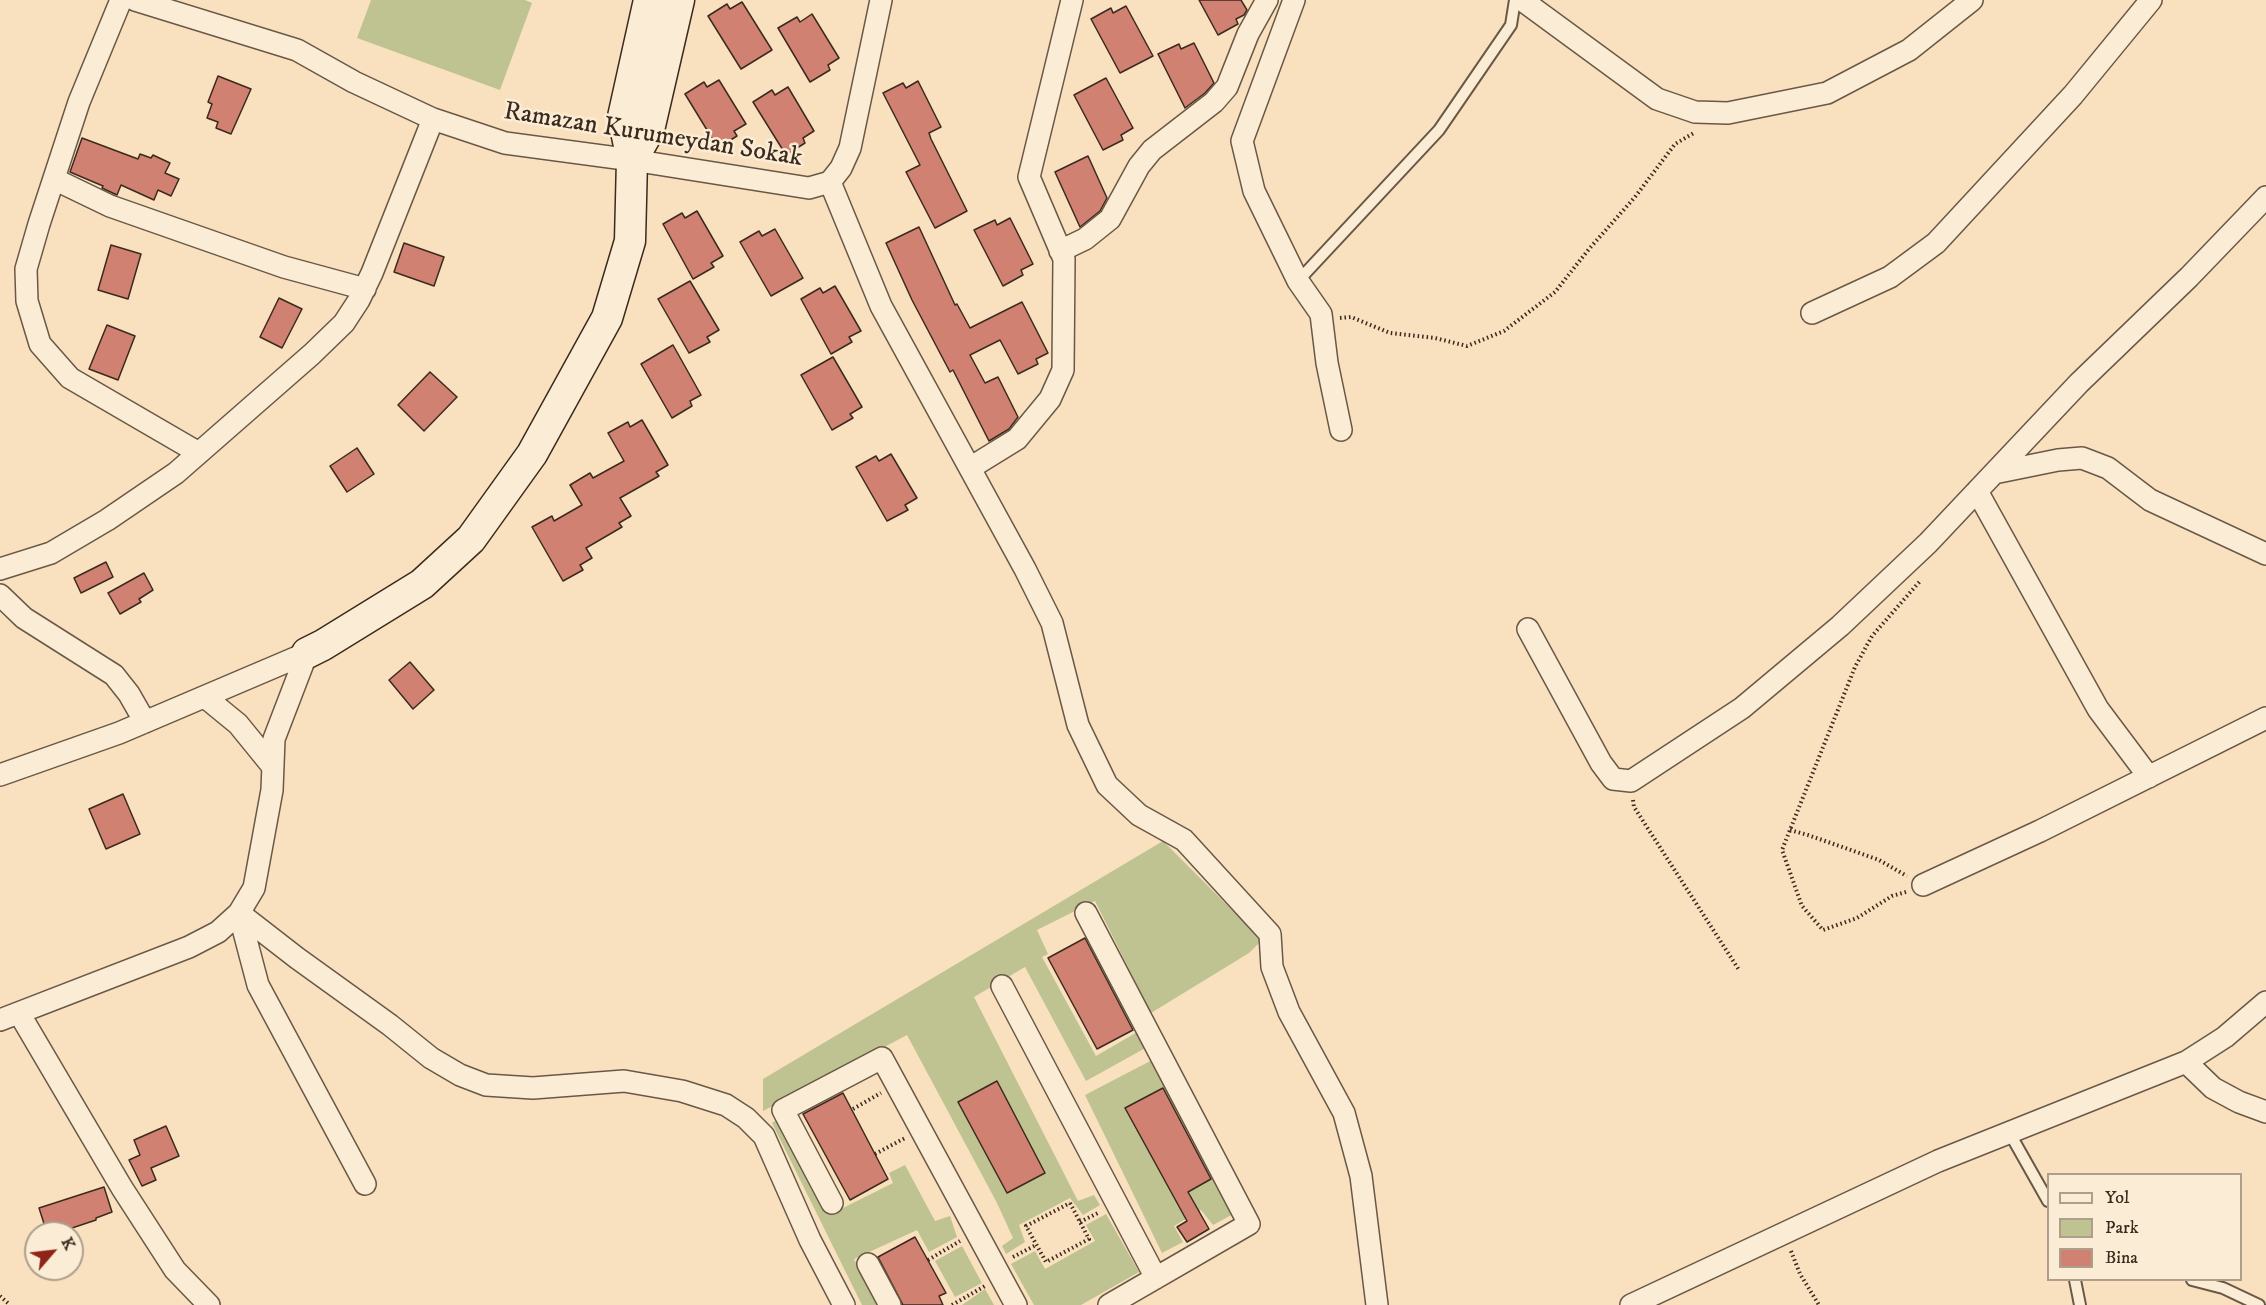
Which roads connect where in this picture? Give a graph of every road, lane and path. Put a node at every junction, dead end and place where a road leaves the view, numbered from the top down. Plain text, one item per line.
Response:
1 (121, 0) edge
2 (135, 0) edge
3 (649, 0) edge
4 (679, 0) edge
5 (881, 0) edge
6 (1072, 0) edge
7 (1267, 0) edge
8 (1294, 0) edge
9 (1515, 0) edge
10 (1522, 0) edge
11 (1972, 0) edge
12 (2151, 0) edge
13 (1728, 113) junction
14 (433, 119) junction
15 (632, 160) junction
16 (54, 179) junction
17 (830, 182) junction
18 (2266, 197) edge
19 (1060, 251) junction
20 (1298, 280) junction
21 (365, 289) junction
22 (1812, 313) dead end
23 (1322, 320) junction
24 (1341, 430) dead end
25 (199, 453) junction
26 (970, 468) junction
27 (1994, 473) junction
28 (1977, 491) junction
29 (2266, 554) edge
30 (0, 569) edge
31 (1924, 576) dead end
32 (0, 595) edge
33 (1528, 629) dead end
34 (307, 653) junction
35 (204, 697) junction
36 (2266, 718) edge
37 (145, 722) junction
38 (273, 767) junction
39 (0, 775) edge
40 (2149, 777) junction
41 (1631, 781) junction
42 (1790, 831) junction
43 (1923, 885) junction
44 (239, 913) junction
45 (1086, 913) dead end
46 (1739, 970) dead end
47 (1002, 986) dead end
48 (2266, 1002) edge
49 (9, 1017) edge
50 (2186, 1062) junction
51 (897, 1083) junction
52 (853, 1109) dead end
53 (2266, 1112) edge
54 (921, 1129) junction
55 (2009, 1132) junction
56 (875, 1154) dead end
57 (365, 1184) dead end
58 (2047, 1198) edge
59 (832, 1203) dead end
60 (976, 1232) junction
61 (1784, 1233) junction
62 (1036, 1245) junction
63 (928, 1260) dead end
64 (868, 1264) dead end
65 (998, 1272) junction
66 (1156, 1278) junction
67 (2075, 1281) edge
68 (2196, 1281) edge
69 (0, 1296) edge
70 (10, 1305) edge
71 (208, 1305) edge
72 (844, 1305) edge
73 (891, 1305) edge
74 (951, 1305) edge
75 (1016, 1305) edge
76 (1109, 1305) edge
77 (1377, 1305) edge
78 (1630, 1305) edge
79 (1819, 1305) edge
80 (2080, 1305) edge
81 (2259, 1305) edge

1 - 16 street
2 - 14 street, Ramazan Kurumeydan Sokak
3 - 15 street
4 - 15 street
5 - 17 street
6 - 19 street
7 - 19 street
8 - 20 street
9 - 20 lane
10 - 13 street
11 - 13 street
12 - 22 street
13 - 23 path
14 - 15 street, Ramazan Kurumeydan Sokak
14 - 21 street
15 - 17 street, Ramazan Kurumeydan Sokak
15 - 34 street
16 - 21 street
16 - 25 street
17 - 26 street
18 - 27 street
19 - 26 street
20 - 23 street
21 - 25 street
23 - 24 street
25 - 30 street
26 - 77 street
27 - 28 street
27 - 29 street
28 - 40 street
28 - 41 street
31 - 42 path
32 - 37 street
33 - 41 street
34 - 35 street
34 - 38 street
35 - 37 street
35 - 38 street
36 - 40 street
37 - 39 street
38 - 44 street
40 - 43 street
41 - 46 path
42 - 43 path
42 - 43 path
44 - 49 street
44 - 57 street
44 - 72 street
45 - 66 street
47 - 66 street
48 - 50 street
49 - 71 street
50 - 53 street
50 - 55 street
51 - 52 path
51 - 54 street
51 - 59 street
54 - 56 path
54 - 60 street
55 - 58 lane
55 - 61 street
60 - 63 path
60 - 65 street
61 - 78 street
61 - 79 path
62 - 62 path
62 - 65 path
64 - 73 street
65 - 74 path
65 - 75 street
66 - 76 street
67 - 80 lane
68 - 81 lane
69 - 70 path

